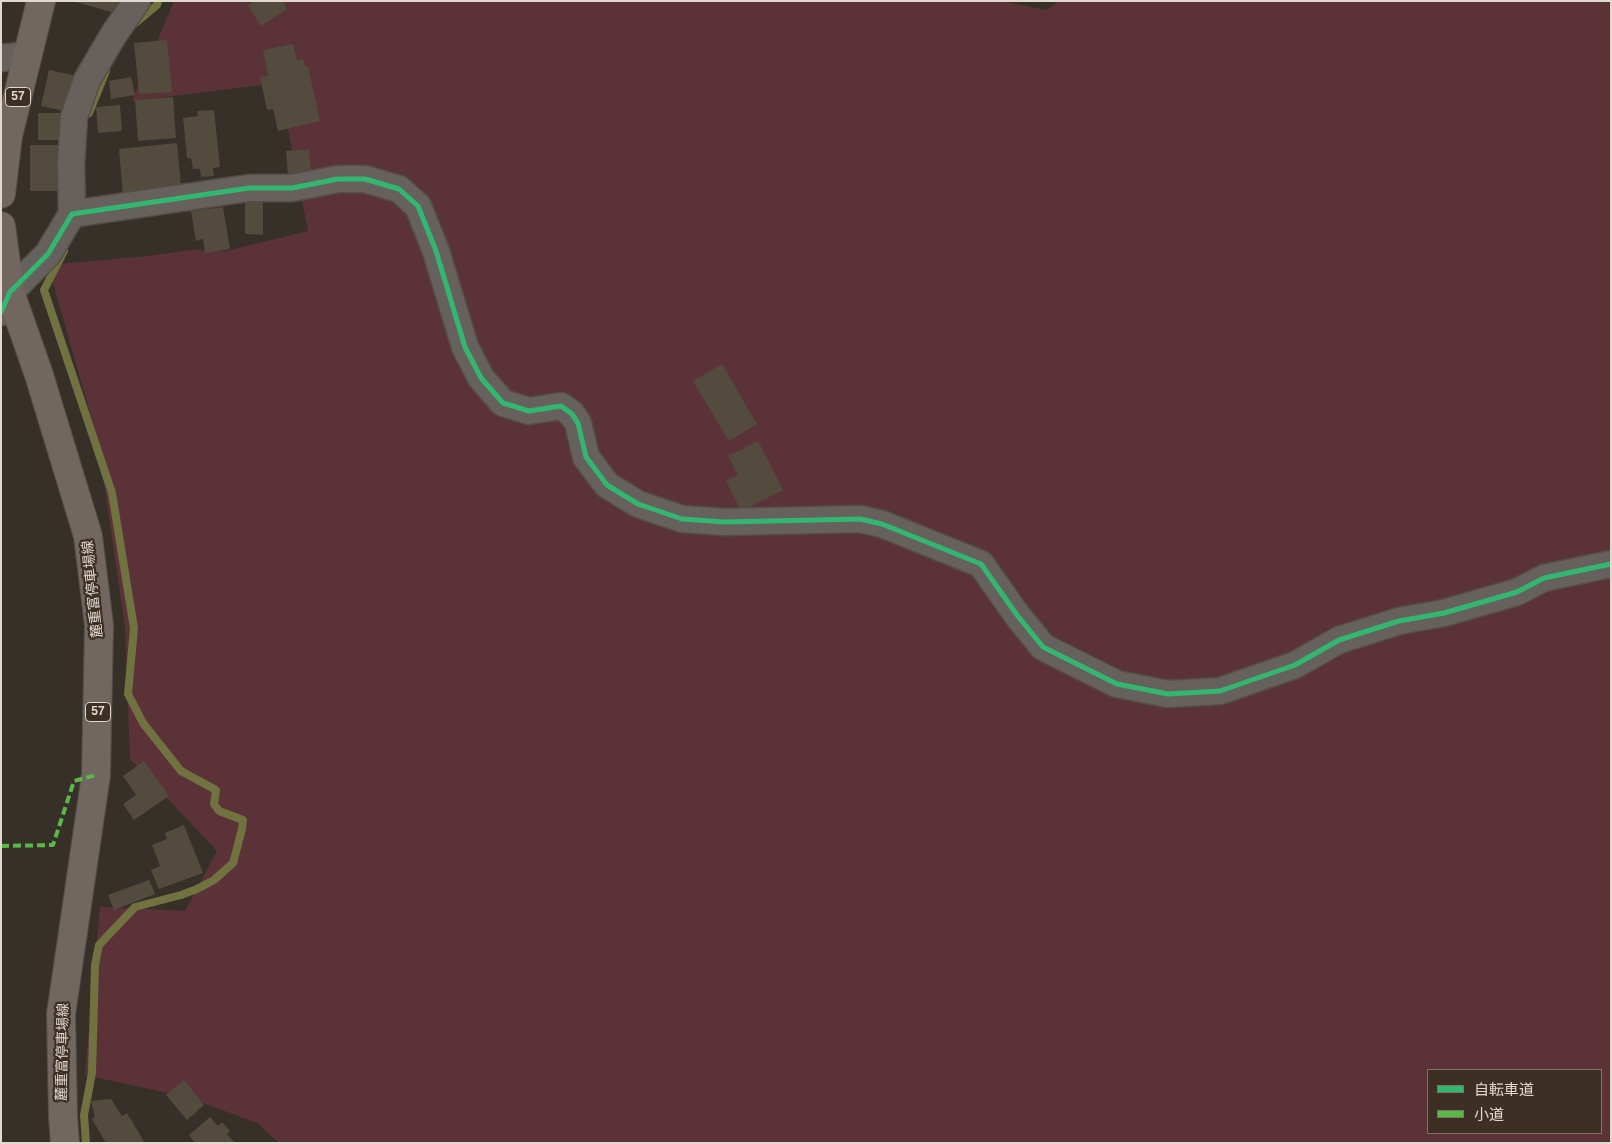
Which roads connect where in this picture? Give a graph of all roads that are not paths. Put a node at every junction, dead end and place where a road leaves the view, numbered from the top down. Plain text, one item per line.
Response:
1 (41, 1) edge
2 (137, 1) edge
3 (28, 55) junction
4 (1, 58) edge
5 (1, 194) edge
6 (72, 214) junction
7 (1, 226) edge
8 (5, 302) edge
9 (1611, 564) edge
10 (65, 1143) edge

1 - 3 main road, 57
2 - 6 street
3 - 4 street
3 - 5 main road, 57
6 - 8 street
6 - 9 street
7 - 8 main road, 麓重富停車場線 / 57
8 - 10 main road, 麓重富停車場線 / 57

